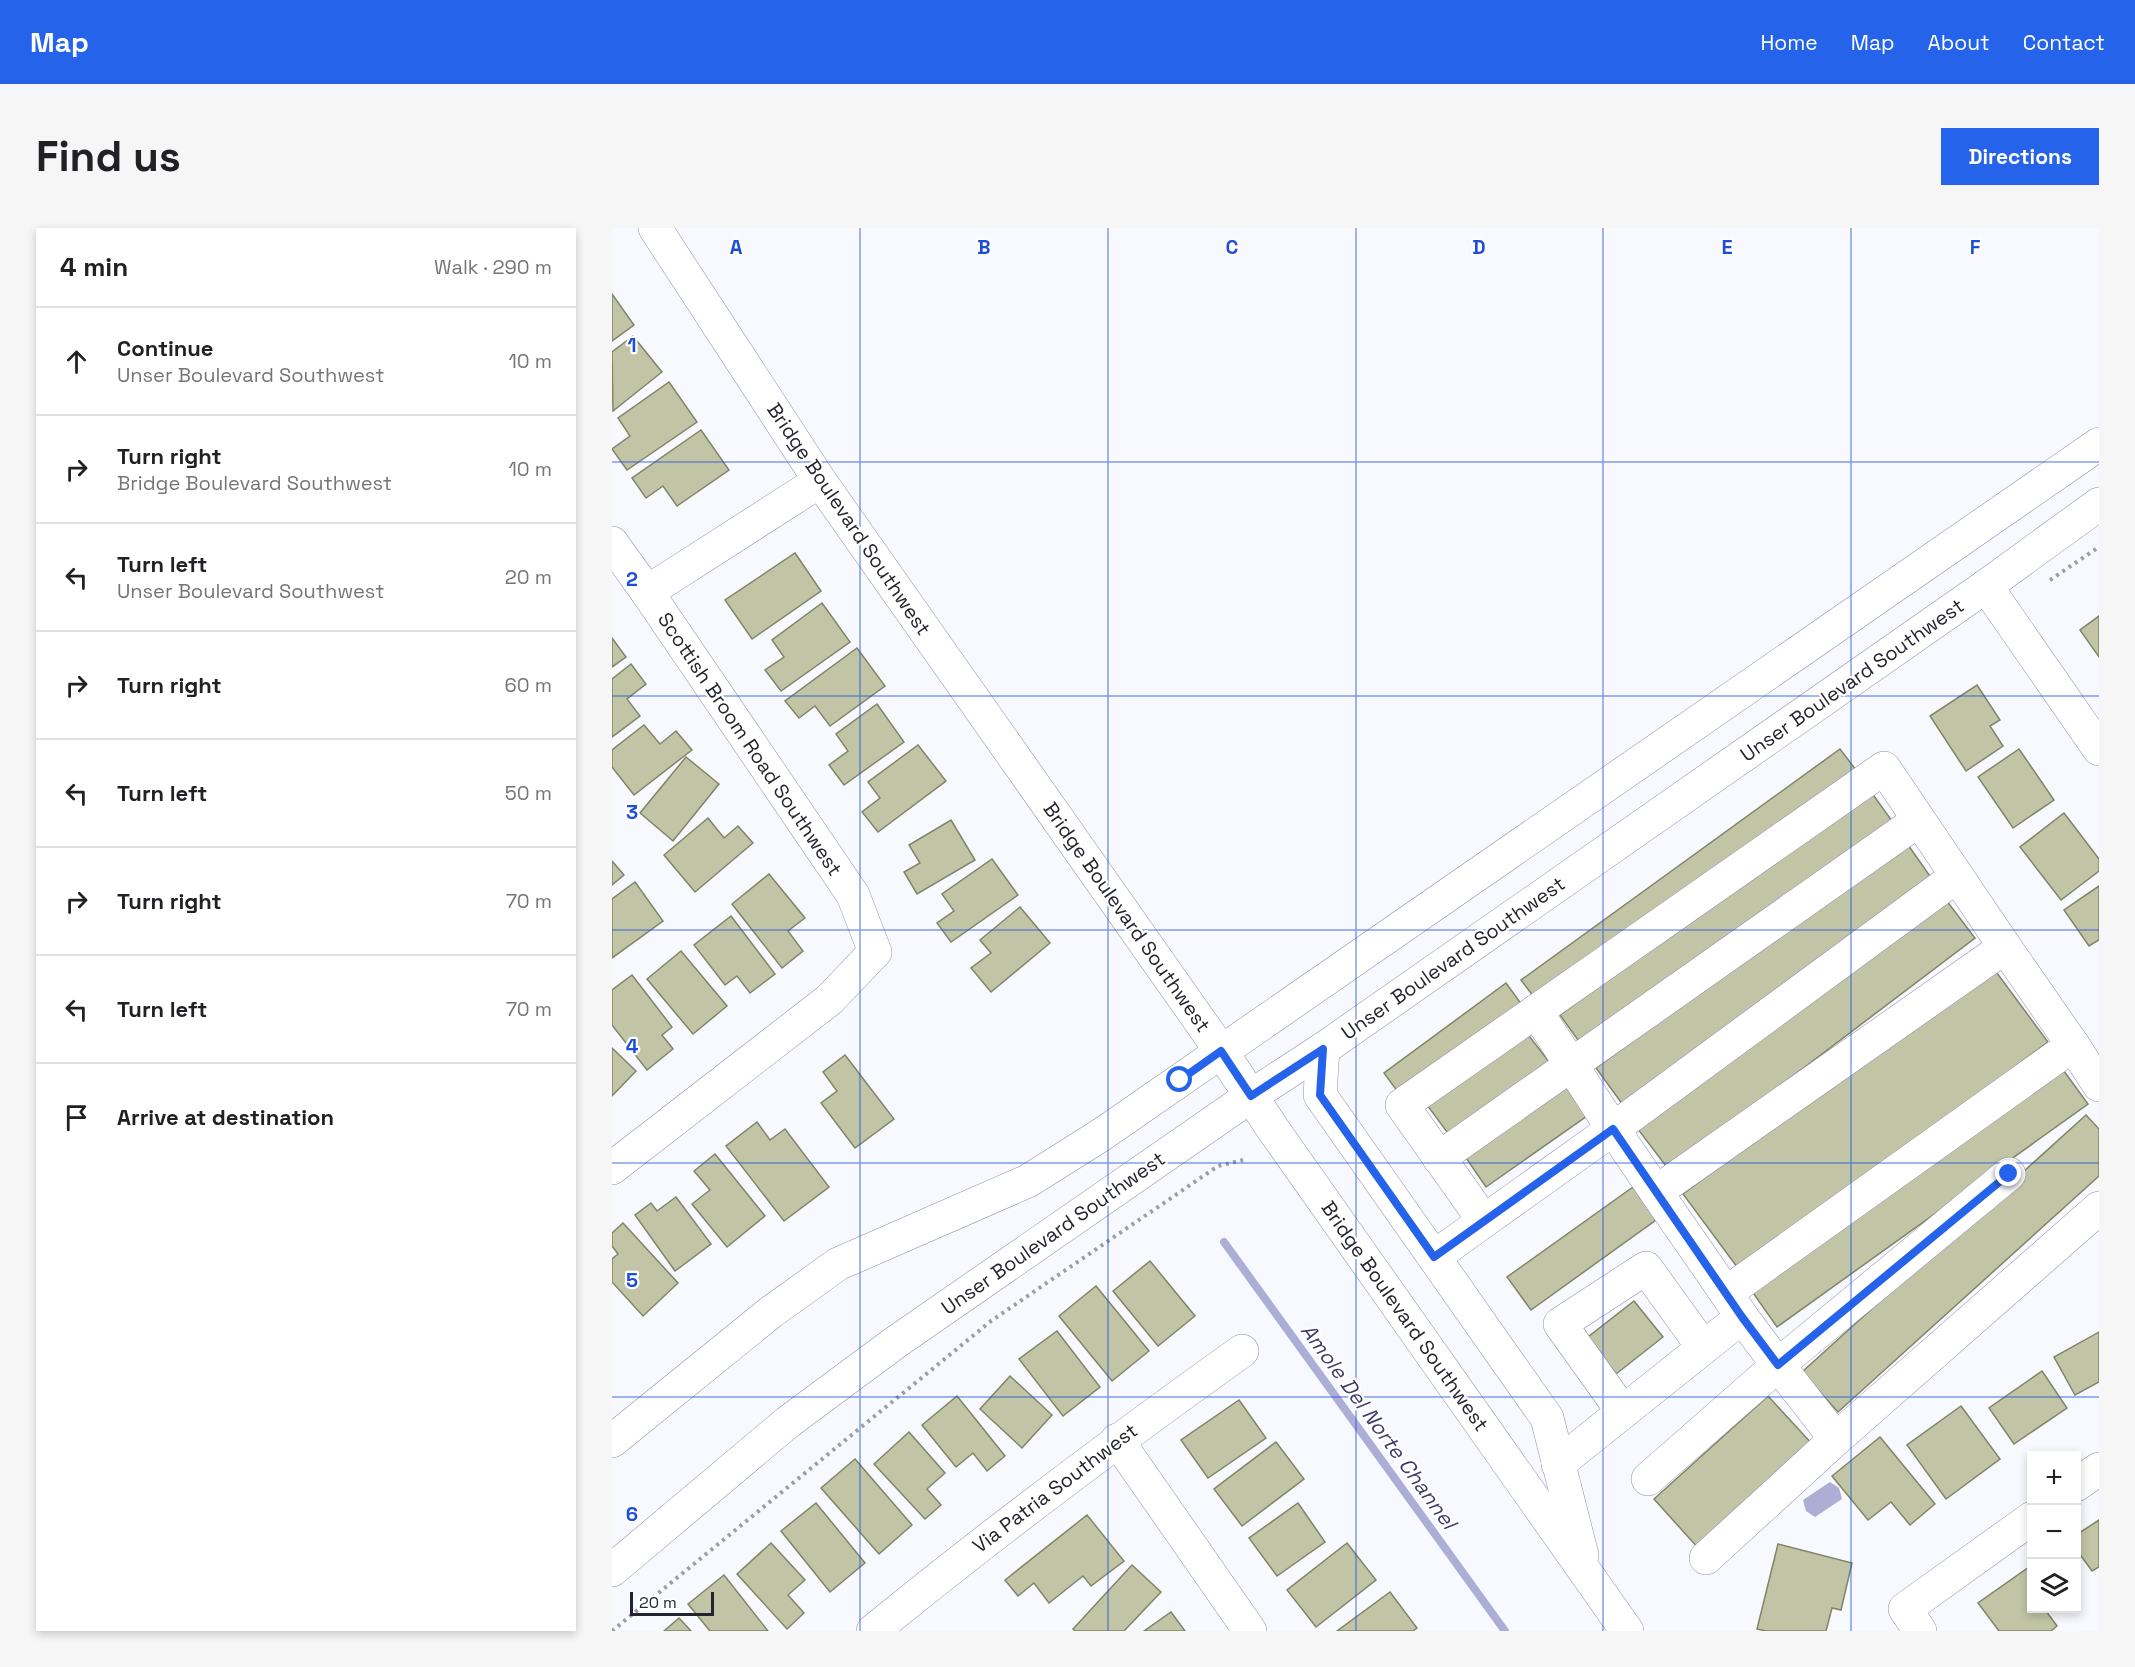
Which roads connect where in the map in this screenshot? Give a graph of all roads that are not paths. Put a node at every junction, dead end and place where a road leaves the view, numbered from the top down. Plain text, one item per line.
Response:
1 (655, 228) edge
2 (2099, 444) edge
3 (820, 481) junction
4 (2099, 504) edge
5 (612, 543) edge
6 (1986, 586) junction
7 (647, 592) junction
8 (2099, 749) edge
9 (1919, 820) junction
10 (1957, 876) junction
11 (2005, 947) junction
12 (1536, 1011) junction
13 (2073, 1045) junction
14 (1323, 1049) junction
15 (1221, 1051) junction
16 (1571, 1065) junction
17 (2099, 1085) edge
18 (1251, 1096) junction
19 (1613, 1129) junction
20 (1439, 1158) junction
21 (612, 1168) edge
22 (2009, 1174) dead end
23 (1656, 1192) junction
24 (2099, 1208) edge
25 (1484, 1221) junction
26 (1434, 1257) junction
27 (1734, 1305) junction
28 (1702, 1347) junction
29 (1242, 1351) dead end
30 (1778, 1365) junction
31 (1623, 1412) junction
32 (1836, 1439) junction
33 (1118, 1440) junction
34 (612, 1441) edge
35 (1558, 1464) junction
36 (2099, 1469) edge
37 (1647, 1479) dead end
38 (2081, 1482) edge
39 (2027, 1521) edge
40 (1706, 1558) dead end
41 (612, 1570) edge
42 (1587, 1574) junction
43 (1913, 1620) edge
44 (873, 1631) edge
45 (1250, 1631) edge
46 (1627, 1631) edge

1 - 3 street, Bridge Boulevard Southwest
2 - 15 street
3 - 7 street
3 - 15 street, Bridge Boulevard Southwest
4 - 6 street, Unser Boulevard Southwest
5 - 7 street, Scottish Broom Road Southwest
6 - 8 street
6 - 14 street, Unser Boulevard Southwest
7 - 21 street, Scottish Broom Road Southwest
9 - 10 street
9 - 12 street
9 - 16 street
10 - 11 street
10 - 19 street
11 - 13 street
11 - 23 street
12 - 16 street
12 - 20 street
13 - 17 street
13 - 27 street
14 - 18 street, Unser Boulevard Southwest
14 - 26 street
15 - 18 street, Bridge Boulevard Southwest
15 - 34 street
16 - 19 street
16 - 20 street
18 - 41 street, Unser Boulevard Southwest
18 - 42 street, Bridge Boulevard Southwest
19 - 23 street
19 - 25 street
20 - 25 street
22 - 30 street
23 - 27 street
24 - 32 street
25 - 26 street
26 - 35 street
27 - 28 street
27 - 30 street
28 - 31 street
28 - 31 street
29 - 33 street, Via Patria Southwest
30 - 32 street
30 - 37 street
31 - 35 street
32 - 40 street
33 - 44 street, Via Patria Southwest
33 - 45 street
35 - 42 street
36 - 38 street
39 - 43 street
42 - 46 street, Bridge Boulevard Southwest

